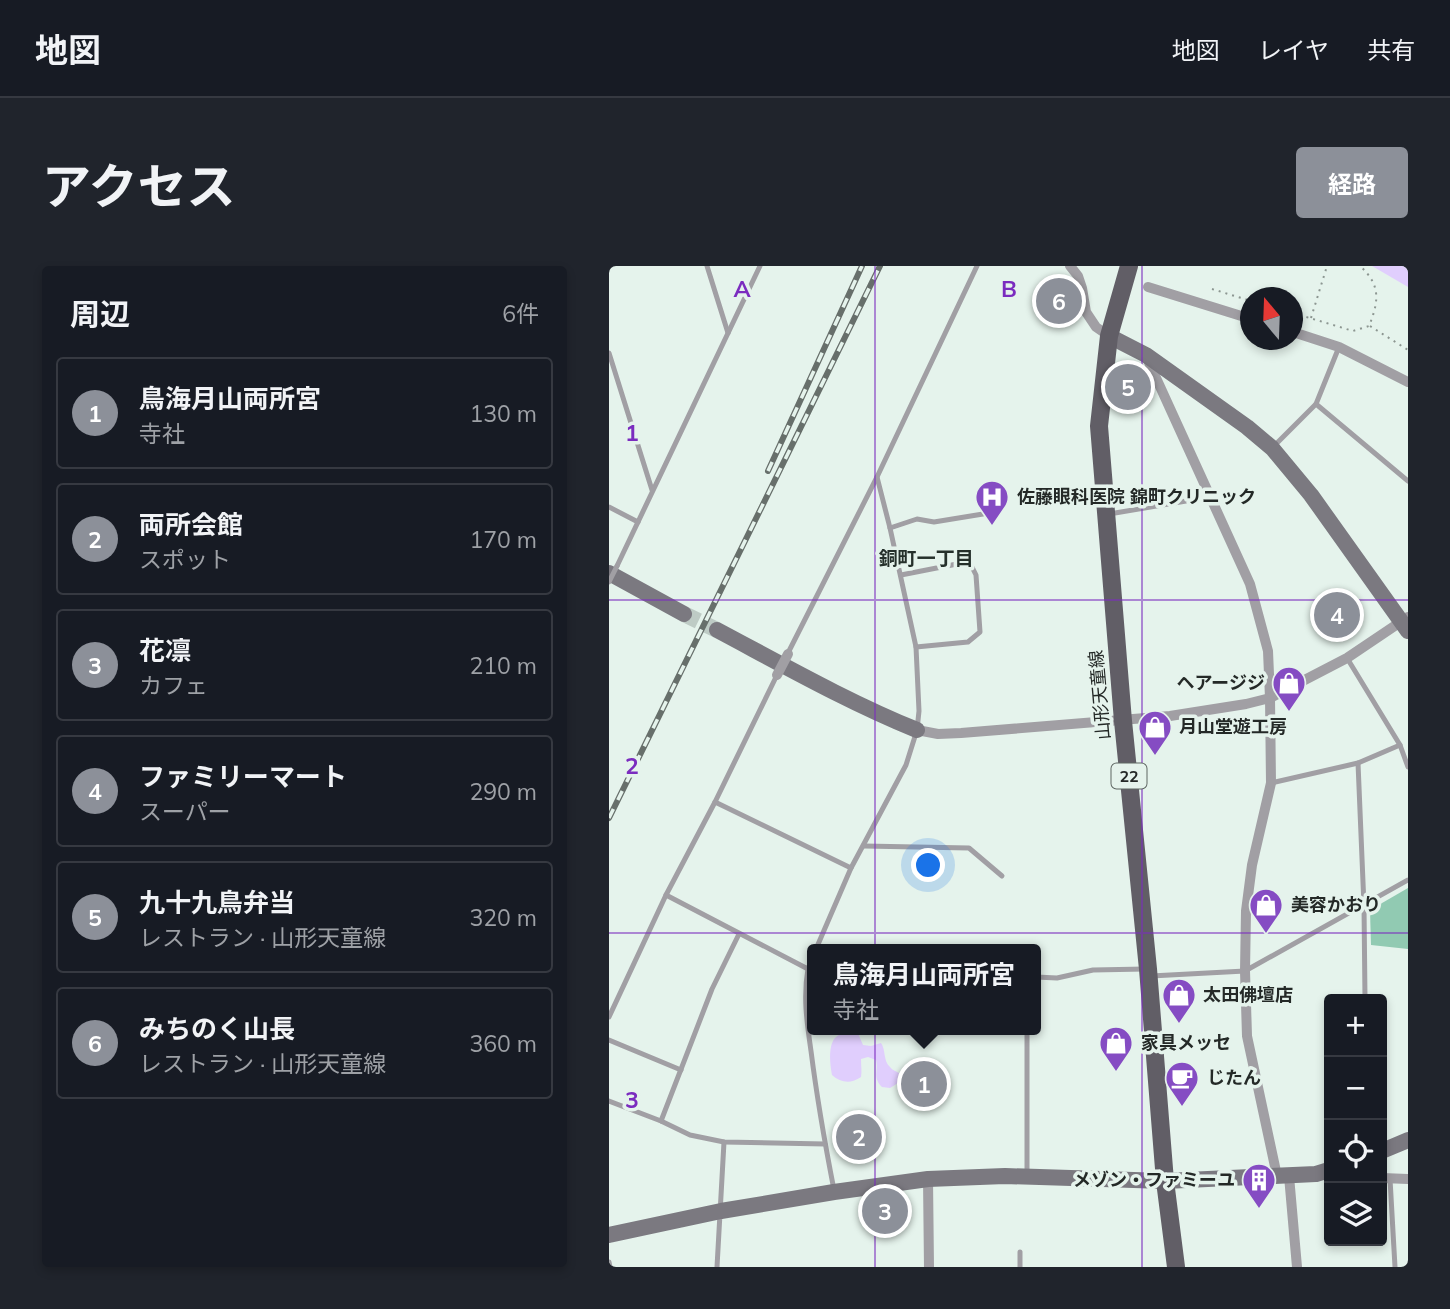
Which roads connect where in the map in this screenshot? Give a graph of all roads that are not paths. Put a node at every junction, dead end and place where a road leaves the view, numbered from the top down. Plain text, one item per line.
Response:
1 (707, 266) edge
2 (760, 266) edge
3 (977, 266) edge
4 (1070, 266) edge
5 (1129, 266) edge
6 (1148, 288) dead end
7 (1240, 316) edge
8 (729, 333) junction
9 (1303, 335) edge
10 (1109, 336) junction
11 (1339, 347) junction
12 (609, 353) edge
13 (1146, 355) junction
14 (1408, 382) edge
15 (1316, 404) junction
16 (1272, 448) junction
17 (877, 477) junction
18 (1408, 481) edge
19 (652, 492) junction
20 (1212, 497) junction
21 (609, 507) edge
22 (983, 514) dead end
23 (1106, 514) junction
24 (638, 522) junction
25 (890, 527) junction
26 (613, 569) edge
27 (901, 575) junction
28 (609, 582) edge
29 (684, 614) tunnel mouth
30 (1406, 624) edge
31 (717, 630) tunnel mouth
32 (916, 647) junction
33 (788, 654) joint
34 (1347, 658) junction
35 (777, 675) joint
36 (1270, 698) junction
37 (1123, 720) junction
38 (917, 730) junction
39 (1400, 745) junction
40 (1358, 763) junction
41 (1408, 767) edge
42 (1271, 783) junction
43 (715, 802) junction
44 (864, 846) junction
45 (852, 868) junction
46 (1002, 876) dead end
47 (1408, 880) edge
48 (666, 895) junction
49 (1364, 906) junction
50 (739, 934) junction
51 (818, 944) edge
52 (807, 968) edge
53 (1245, 971) junction
54 (1148, 973) junction
55 (807, 978) edge
56 (1041, 978) edge
57 (1365, 994) edge
58 (609, 1016) edge
59 (807, 1021) edge
60 (809, 1035) edge
61 (1027, 1035) edge
62 (609, 1040) edge
63 (681, 1070) junction
64 (609, 1101) edge
65 (661, 1121) junction
66 (1408, 1140) edge
67 (724, 1142) junction
68 (825, 1144) junction
69 (1387, 1149) edge
70 (1324, 1173) edge
71 (1283, 1176) junction
72 (1027, 1177) junction
73 (1387, 1178) edge
74 (928, 1179) junction
75 (1408, 1179) edge
76 (1165, 1181) junction
77 (1387, 1183) edge
78 (834, 1192) junction
79 (721, 1211) junction
80 (609, 1235) edge
81 (1020, 1252) dead end
82 (717, 1267) edge
83 (929, 1267) edge
84 (1020, 1267) edge
85 (1176, 1267) edge
86 (1297, 1267) edge
87 (1395, 1267) edge

1 - 8 lane
2 - 8 lane
3 - 17 lane
4 - 10 street
5 - 10 main road, 山形天童線 / 22
6 - 7 street
8 - 19 lane
9 - 11 street
10 - 13 street
10 - 23 main road, 山形天童線 / 22
11 - 14 street
11 - 15 lane
12 - 19 lane
13 - 16 street
13 - 20 street
15 - 16 lane
15 - 18 lane
16 - 30 street
17 - 25 lane
17 - 33 lane
19 - 24 lane
20 - 23 lane
20 - 36 street
21 - 24 lane
22 - 25 lane
23 - 37 main road, 山形天童線 / 22
24 - 26 lane
25 - 27 lane
26 - 28 lane, bridge
26 - 29 street
27 - 32 lane
27 - 32 lane
30 - 34 street
31 - 38 street
32 - 38 lane
33 - 35 street, bridge
34 - 36 street
34 - 39 lane
35 - 43 lane
36 - 37 street
36 - 42 street
37 - 38 street
37 - 54 main road, 山形天童線 / 22
38 - 44 lane
39 - 40 lane
39 - 41 lane
40 - 42 lane
40 - 49 lane
42 - 53 street
43 - 45 lane
43 - 48 lane
44 - 45 lane
44 - 46 lane
45 - 51 lane
47 - 49 lane
48 - 50 lane
48 - 58 lane
49 - 53 lane
49 - 57 lane
50 - 52 lane
50 - 63 lane
53 - 54 lane
53 - 71 street
54 - 56 lane
54 - 76 main road, 山形天童線 / 22
55 - 59 lane
60 - 68 lane
61 - 72 lane
62 - 63 lane
63 - 65 lane
64 - 65 lane
65 - 67 lane
66 - 69 street
67 - 68 lane
67 - 79 lane
68 - 78 lane
70 - 71 street
71 - 76 street
71 - 86 street
72 - 74 street
72 - 76 street
73 - 75 street
74 - 78 street
74 - 83 street
76 - 85 main road, 山形天童線 / 22
77 - 87 lane
78 - 79 street
79 - 80 street
79 - 82 lane
81 - 84 lane

